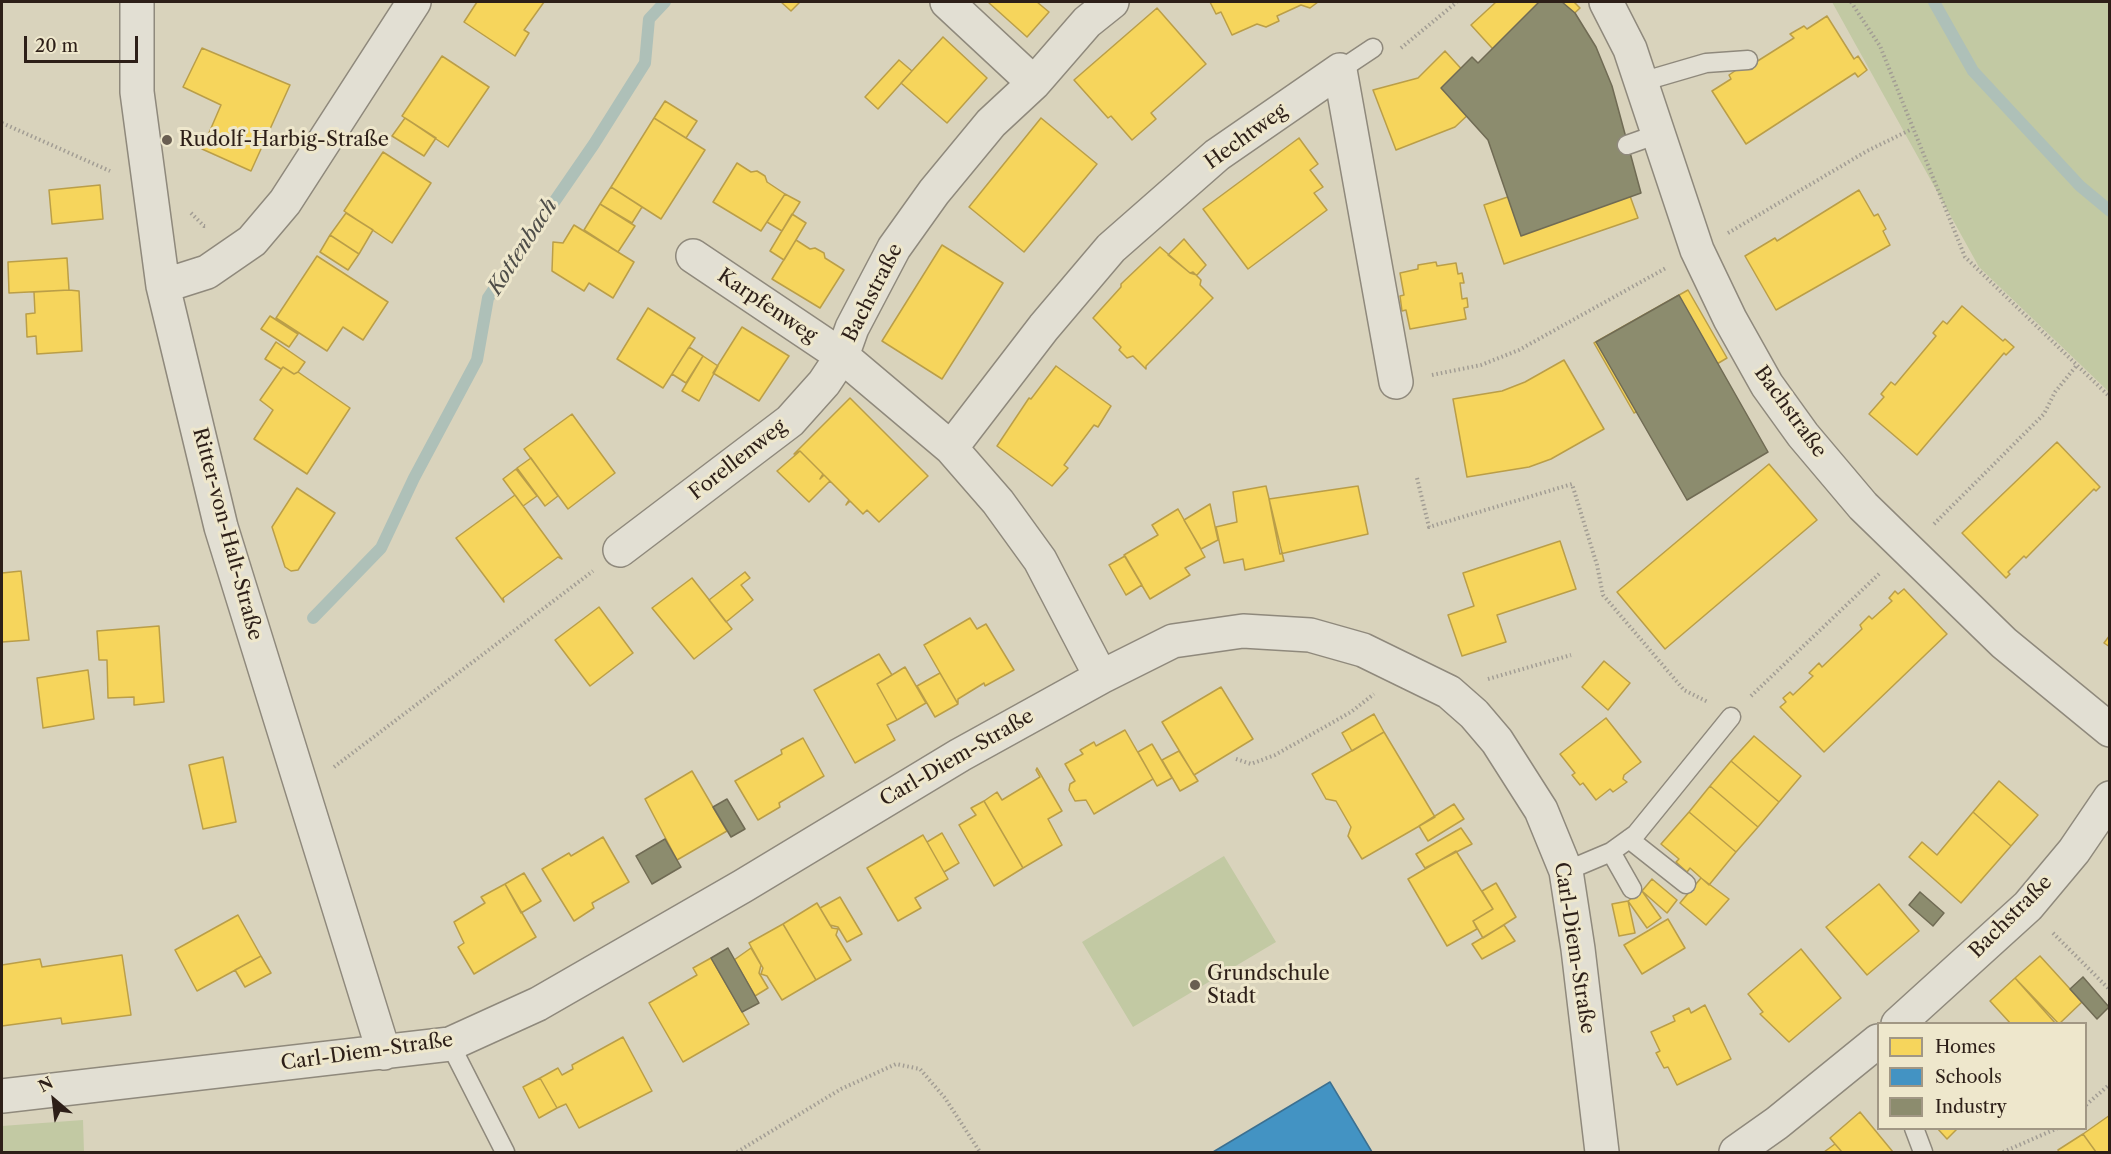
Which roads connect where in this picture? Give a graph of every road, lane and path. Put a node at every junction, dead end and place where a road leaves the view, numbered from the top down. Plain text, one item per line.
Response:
1 (137, 2) edge
2 (414, 2) edge
3 (946, 2) edge
4 (1112, 2) edge
5 (1457, 2) edge
6 (1606, 2) edge
7 (1851, 2) edge
8 (1373, 48) dead end
9 (1403, 48) dead end
10 (1748, 60) dead end
11 (1340, 70) junction
12 (1641, 82) junction
13 (1035, 83) junction
14 (2, 123) edge
15 (1912, 129) junction
16 (1658, 134) junction
17 (1627, 146) dead end
18 (150, 188) junction
19 (1741, 226) dead end
20 (693, 256) dead end
21 (1642, 282) dead end
22 (163, 286) junction
23 (842, 356) junction
24 (2077, 365) junction
25 (1396, 382) joint
26 (2109, 397) edge
27 (951, 448) junction
28 (1417, 478) dead end
29 (1946, 514) dead end
30 (620, 550) joint
31 (1860, 592) dead end
32 (1570, 655) dead end
33 (1101, 676) junction
34 (1761, 687) dead end
35 (1376, 690) dead end
36 (1449, 692) junction
37 (1731, 717) joint
38 (2109, 730) edge
39 (1236, 759) dead end
40 (332, 768) dead end
41 (2109, 798) edge
42 (1629, 839) junction
43 (1611, 852) junction
44 (1566, 871) junction
45 (1686, 884) dead end
46 (1632, 889) dead end
47 (2028, 906) junction
48 (2109, 990) edge
49 (1899, 1022) edge
50 (450, 1044) junction
51 (1875, 1052) edge
52 (384, 1053) junction
53 (2109, 1084) edge
54 (2, 1096) edge
55 (2087, 1103) edge
56 (1915, 1130) edge
57 (2053, 1130) edge
58 (505, 1152) edge
59 (737, 1152) edge
60 (980, 1152) edge
61 (1602, 1152) edge
62 (1736, 1152) edge
63 (1923, 1152) edge
64 (2002, 1152) edge

1 - 18 street, Ritter-von-Halt-Straße
2 - 22 street
3 - 13 street
4 - 13 street, Bachstraße
5 - 9 path
6 - 12 street, Bachstraße
7 - 15 path
8 - 11 lane
10 - 12 lane
11 - 25 street
11 - 27 street, Hechtweg
12 - 16 street, Bachstraße
13 - 23 street, Bachstraße
14 - 18 path
15 - 19 path
15 - 24 path
16 - 17 lane
16 - 38 street, Bachstraße
18 - 22 street, Ritter-von-Halt-Straße
20 - 23 street, Karpfenweg
21 - 25 path
22 - 52 street, Ritter-von-Halt-Straße
23 - 27 street, Bachstraße
23 - 30 street, Forellenweg
24 - 26 path
24 - 29 path
27 - 33 street, Bachstraße
28 - 37 path
30 - 40 path
31 - 34 path
32 - 36 path
33 - 36 street, Carl-Diem-Straße
33 - 50 street, Carl-Diem-Straße
35 - 39 path
36 - 44 street, Carl-Diem-Straße
37 - 42 lane
41 - 47 street, Bachstraße
42 - 43 lane
42 - 45 lane
43 - 44 lane
43 - 46 lane
44 - 61 street, Carl-Diem-Straße
47 - 48 path
47 - 49 street, Bachstraße
50 - 52 street, Carl-Diem-Straße
50 - 58 lane
51 - 62 street
52 - 54 street, Carl-Diem-Straße
53 - 55 path
56 - 63 lane
57 - 64 path
59 - 60 path

